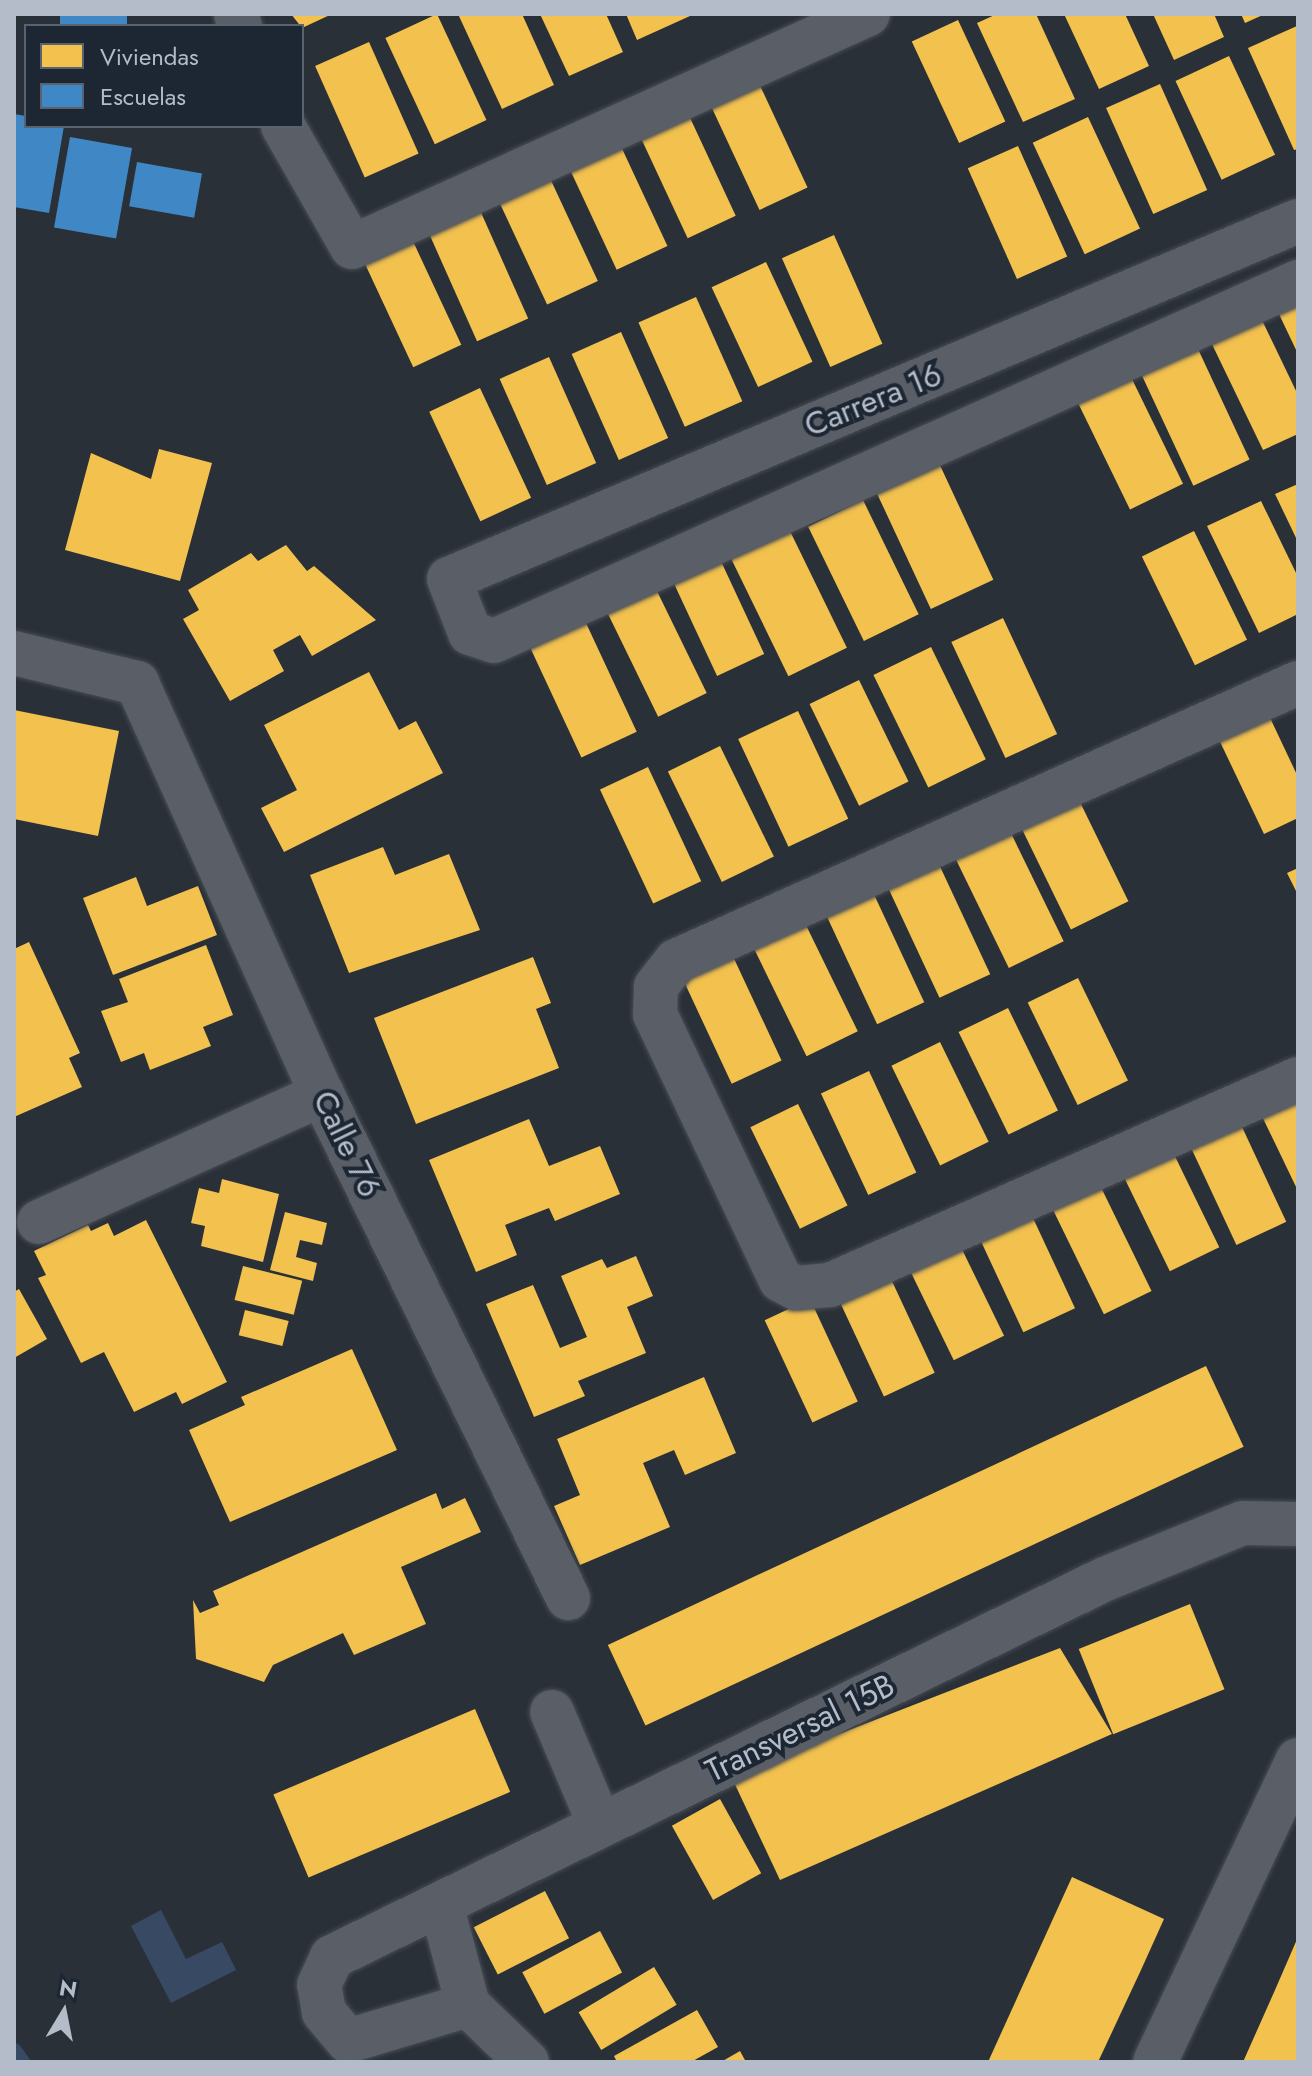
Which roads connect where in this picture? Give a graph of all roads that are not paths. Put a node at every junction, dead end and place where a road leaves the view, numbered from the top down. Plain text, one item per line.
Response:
1 (868, 14) edge
2 (284, 128) edge
3 (1298, 221) edge
4 (1298, 282) edge
5 (1064, 322) junction
6 (1091, 375) junction
7 (14, 653) edge
8 (1298, 683) edge
9 (1298, 1079) edge
10 (322, 1094) junction
11 (39, 1222) dead end
12 (1286, 1523) edge
13 (568, 1598) dead end
14 (552, 1712) dead end
15 (1298, 1760) edge
16 (600, 1825) junction
17 (442, 1908) junction
18 (468, 2005) junction
19 (527, 2062) edge
20 (1155, 2062) edge

1 - 2 street
3 - 5 street, Carrera 16
4 - 6 street, Carrera 16
5 - 6 street
5 - 6 street, Carrera 16
7 - 10 street, Calle 76
8 - 9 street
10 - 11 street
10 - 13 street, Calle 76
12 - 16 street, Transversal 15B
14 - 16 street
15 - 20 street
16 - 17 street, Transversal 15B
17 - 18 street
17 - 18 street, Transversal 15B
18 - 19 street

